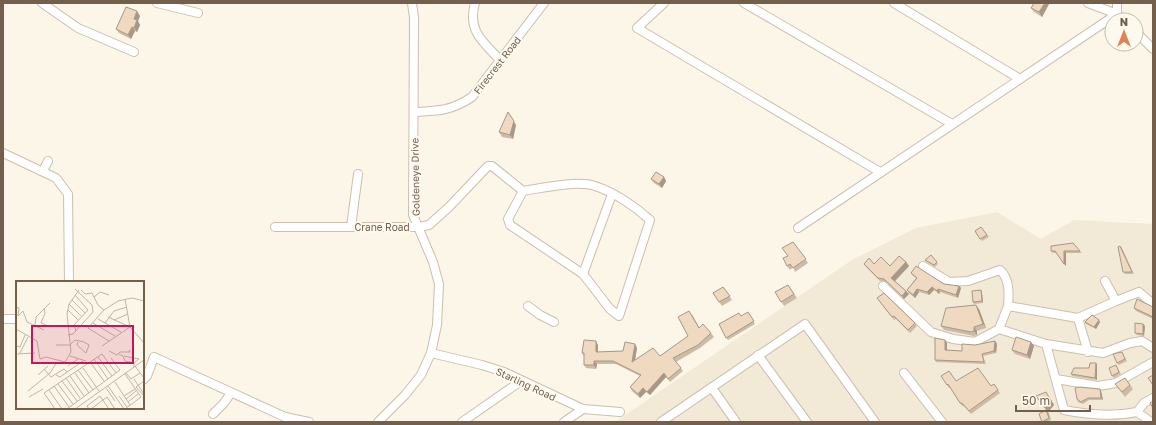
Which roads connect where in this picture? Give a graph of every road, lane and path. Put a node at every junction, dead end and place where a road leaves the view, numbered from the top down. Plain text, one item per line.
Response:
1 (42, 3) edge
2 (157, 3) edge
3 (412, 3) edge
4 (475, 3) edge
5 (544, 3) edge
6 (664, 3) edge
7 (744, 3) edge
8 (894, 3) edge
9 (1088, 3) edge
10 (1112, 12) edge
11 (198, 13) dead end
12 (1104, 23) edge
13 (1144, 40) edge
14 (1153, 49) edge
15 (134, 52) dead end
16 (501, 60) junction
17 (1020, 79) junction
18 (414, 112) junction
19 (952, 124) junction
20 (3, 153) edge
21 (48, 161) dead end
22 (43, 171) junction
23 (880, 172) junction
24 (358, 174) dead end
25 (523, 191) junction
26 (612, 194) junction
27 (275, 227) dead end
28 (351, 227) junction
29 (418, 227) junction
30 (798, 228) dead end
31 (923, 266) dead end
32 (583, 274) junction
33 (1105, 280) dead end
34 (69, 281) edge
35 (883, 286) dead end
36 (1116, 301) junction
37 (1153, 304) edge
38 (528, 306) dead end
39 (1008, 306) junction
40 (1078, 318) junction
41 (3, 319) edge
42 (16, 319) edge
43 (554, 322) dead end
44 (999, 329) junction
45 (1046, 344) junction
46 (1153, 348) edge
47 (1088, 352) junction
48 (431, 353) junction
49 (758, 355) junction
50 (1153, 362) edge
51 (904, 373) dead end
52 (144, 379) edge
53 (1056, 379) junction
54 (521, 380) junction
55 (712, 388) junction
56 (231, 393) junction
57 (1153, 398) edge
58 (583, 409) junction
59 (620, 412) dead end
60 (1137, 412) junction
61 (213, 414) dead end
62 (284, 420) edge
63 (664, 421) edge
64 (309, 422) edge
65 (378, 422) edge
66 (462, 422) edge
67 (564, 422) edge
68 (736, 422) edge
69 (807, 422) edge
70 (875, 422) edge
71 (942, 422) edge
72 (1151, 422) edge

1 - 15 street
2 - 11 street
3 - 18 street, Goldeneye Drive
4 - 16 street
5 - 16 street, Firecrest Road
6 - 23 street
7 - 19 street
8 - 17 street
9 - 10 street
12 - 17 street
13 - 14 street
16 - 18 street, Firecrest Road
17 - 19 street
18 - 29 street, Goldeneye Drive
19 - 23 street
20 - 22 street
21 - 22 street
22 - 34 street
23 - 30 street
24 - 28 street
25 - 26 street
25 - 29 street, Crane Road
25 - 32 street
26 - 32 street
26 - 32 street
27 - 28 street, Crane Road
28 - 29 street, Crane Road
29 - 48 street, Goldeneye Drive
31 - 39 street
33 - 36 street
35 - 44 street
36 - 37 street
36 - 40 street
38 - 43 street
39 - 40 street
39 - 44 street
40 - 47 street
41 - 42 street
44 - 45 street
45 - 47 street
45 - 53 street
46 - 47 street
48 - 54 street, Starling Road
48 - 65 street, Goldeneye Drive
49 - 55 street
49 - 69 street
49 - 70 street
50 - 53 street
51 - 71 street
52 - 56 street
53 - 60 street
54 - 58 street, Starling Road
54 - 66 street
55 - 63 street
55 - 68 street
56 - 61 street
56 - 62 street
57 - 60 street
58 - 59 street, Starling Road
58 - 67 street
60 - 72 street
62 - 64 street

